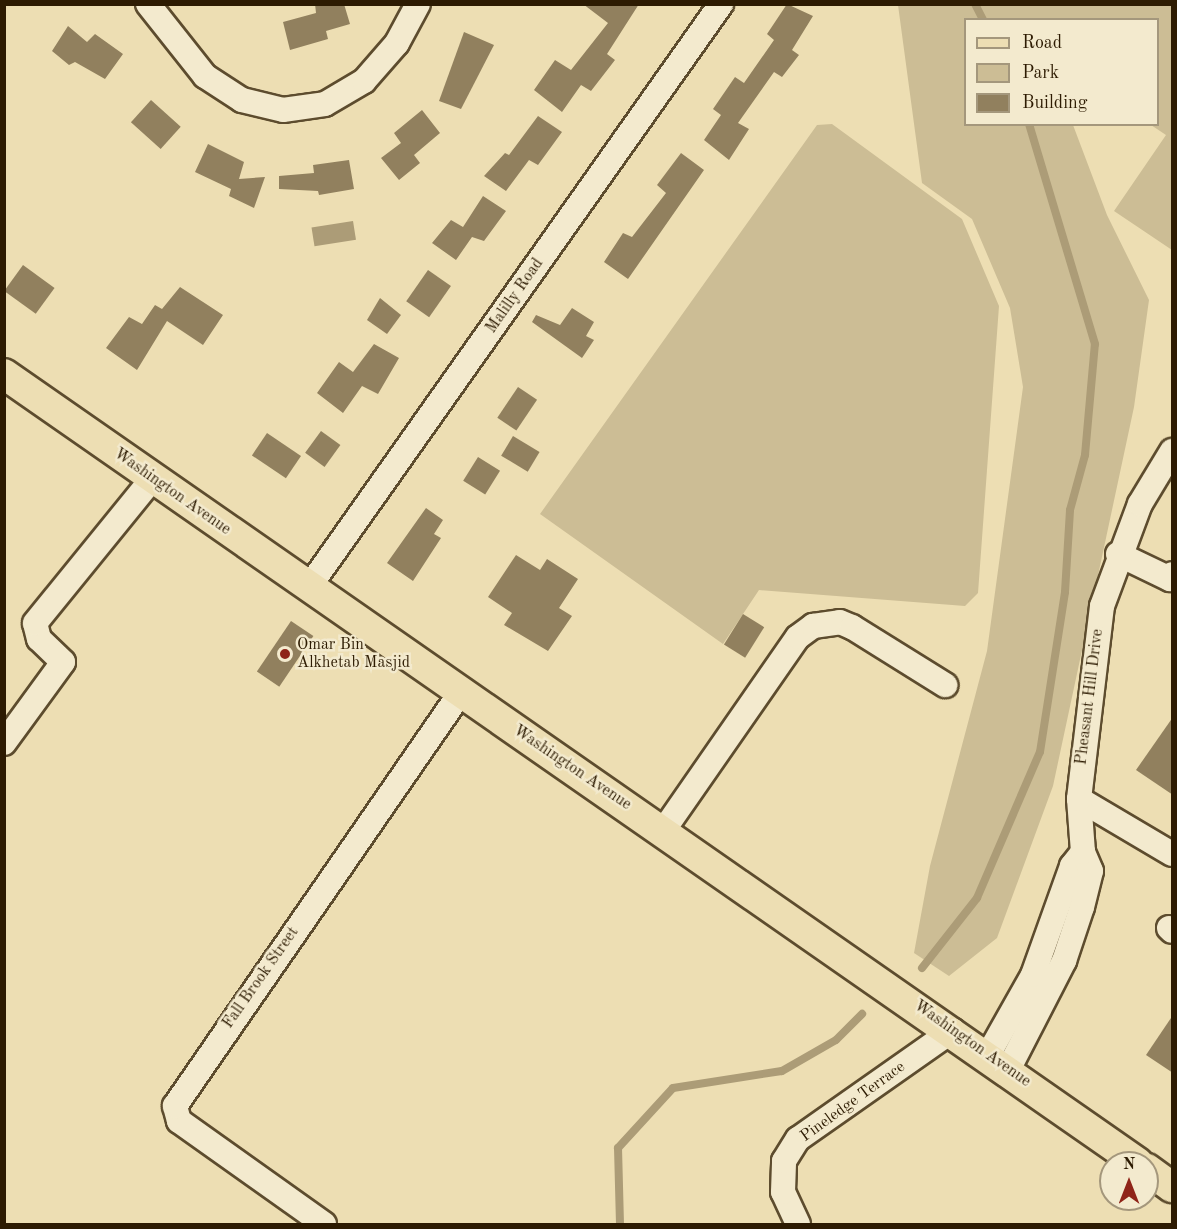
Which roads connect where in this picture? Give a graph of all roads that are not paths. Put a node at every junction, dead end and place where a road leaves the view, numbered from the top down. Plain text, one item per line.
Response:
1 (148, 4) edge
2 (418, 4) edge
3 (721, 4) edge
4 (4, 374) edge
5 (1173, 451) edge
6 (152, 479) junction
7 (1118, 554) junction
8 (1172, 578) edge
9 (309, 587) junction
10 (945, 685) dead end
11 (461, 692) junction
12 (4, 743) edge
13 (1079, 799) junction
14 (663, 831) junction
15 (1173, 854) edge
16 (953, 1030) junction
17 (998, 1062) junction
18 (1121, 1151) edge
19 (1159, 1177) edge
20 (1173, 1187) edge
21 (324, 1224) edge
22 (798, 1224) edge

1 - 2 street
3 - 9 street, Malilly Road
4 - 6 main road, Washington Avenue
5 - 7 street, Pheasant Hill Drive
6 - 9 main road, Washington Avenue
6 - 12 street
7 - 8 street
7 - 13 street, Pheasant Hill Drive
9 - 11 main road, Washington Avenue
10 - 14 street
11 - 14 main road, Washington Avenue
11 - 21 street, Fall Brook Street
13 - 15 street
13 - 17 street, Pheasant Hill Drive
14 - 16 main road, Washington Avenue
16 - 17 main road, Washington Avenue
16 - 22 street, Pineledge Terrace
17 - 18 main road, Washington Avenue
19 - 20 main road

